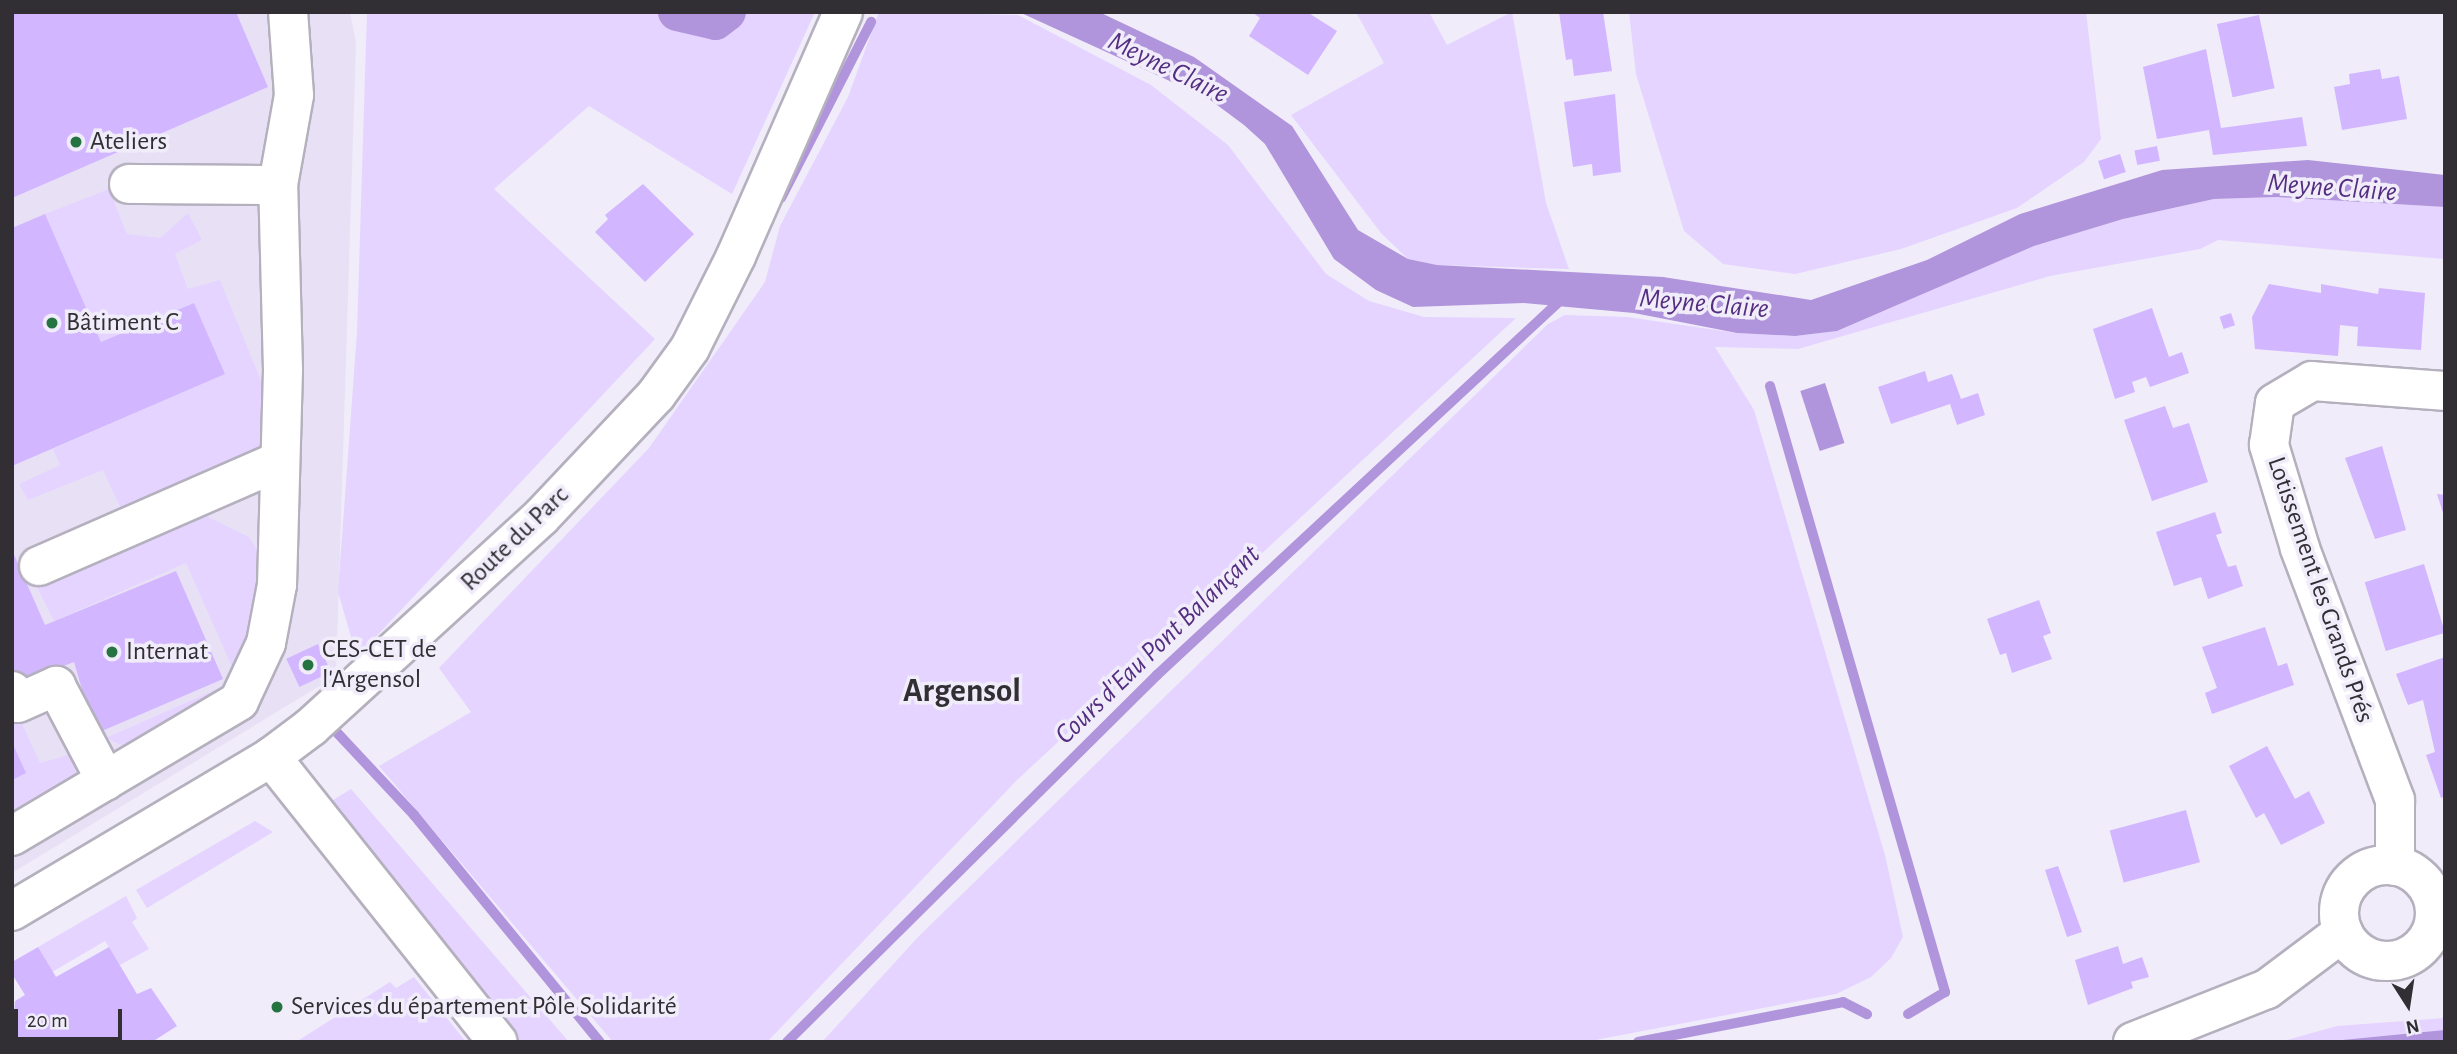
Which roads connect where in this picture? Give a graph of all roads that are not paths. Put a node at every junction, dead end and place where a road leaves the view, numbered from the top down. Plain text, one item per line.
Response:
1 (288, 12) edge
2 (843, 12) edge
3 (129, 184) dead end
4 (278, 185) junction
5 (2445, 391) edge
6 (279, 461) junction
7 (39, 566) dead end
8 (12, 691) edge
9 (271, 757) junction
10 (106, 781) junction
11 (12, 836) edge
12 (2395, 866) junction
13 (12, 911) edge
14 (2343, 932) junction
15 (2438, 933) edge
16 (498, 1042) edge
17 (2133, 1042) edge

1 - 4 street
2 - 9 street, Route du Parc
3 - 4 street
4 - 6 street
5 - 12 street, Lotissement les Grands Prés
6 - 7 street
6 - 10 street
8 - 10 street
9 - 13 street, Route du Parc
9 - 16 street
10 - 11 street
12 - 14 street
12 - 15 street
14 - 15 street
14 - 17 street

